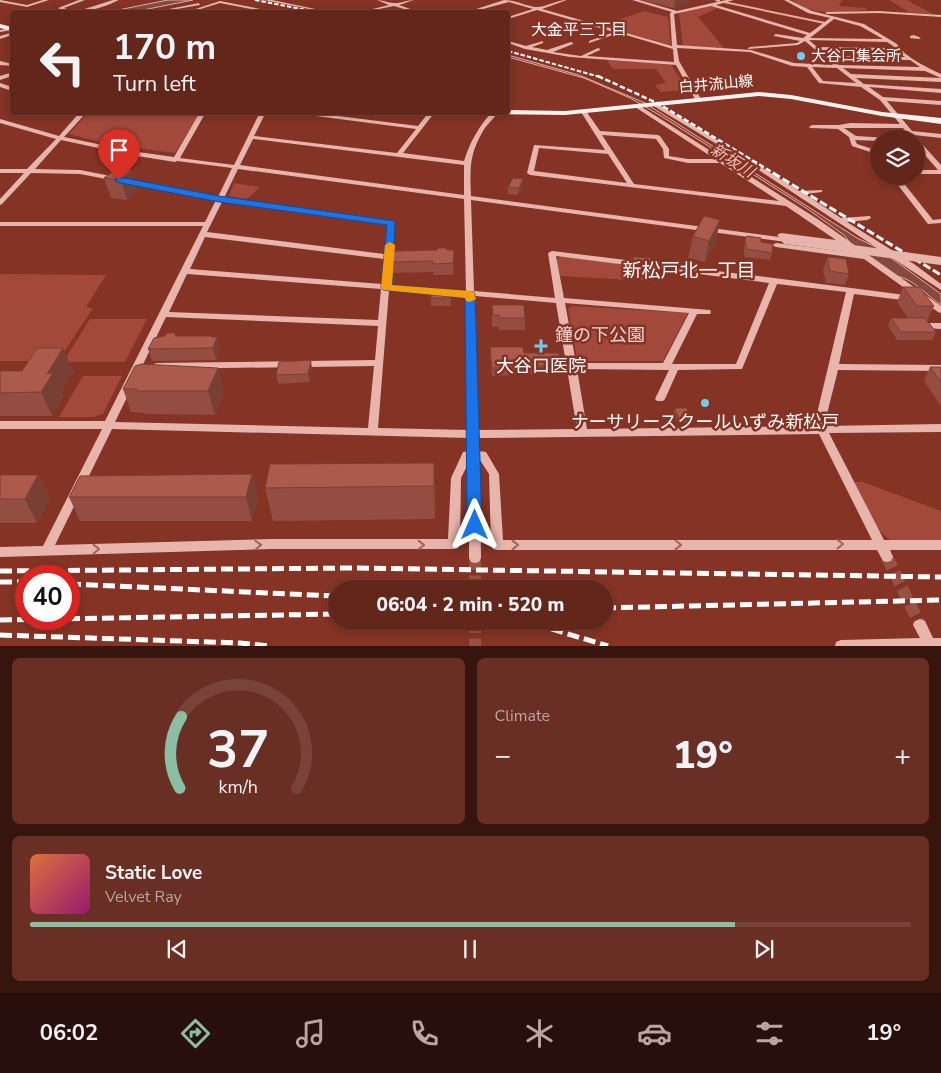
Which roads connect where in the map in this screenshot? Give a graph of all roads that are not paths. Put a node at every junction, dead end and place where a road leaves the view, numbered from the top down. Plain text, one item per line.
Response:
1 (18, 0) edge
2 (47, 0) edge
3 (83, 0) edge
4 (118, 0) edge
5 (266, 0) edge
6 (296, 0) edge
7 (379, 0) edge
8 (412, 0) edge
9 (509, 0) edge
10 (565, 0) edge
11 (634, 0) edge
12 (732, 0) edge
13 (786, 0) edge
14 (0, 1) edge
15 (11, 2) junction
16 (711, 2) edge
17 (282, 3) junction
18 (214, 4) junction
19 (394, 5) junction
20 (244, 7) junction
21 (537, 9) junction
22 (68, 10) edge
23 (82, 10) edge
24 (166, 10) edge
25 (194, 10) edge
26 (236, 10) dead end
27 (260, 10) edge
28 (318, 10) edge
29 (374, 10) edge
30 (410, 10) edge
31 (476, 10) edge
32 (675, 11) junction
33 (815, 13) junction
34 (941, 16) edge
35 (510, 17) edge
36 (834, 18) junction
37 (780, 25) junction
38 (618, 32) junction
39 (776, 35) junction
40 (807, 39) junction
41 (889, 41) junction
42 (541, 42) dead end
43 (590, 42) dead end
44 (510, 43) edge
45 (571, 43) dead end
46 (778, 46) junction
47 (675, 47) junction
48 (524, 48) junction
49 (598, 48) dead end
50 (815, 48) junction
51 (738, 50) junction
52 (897, 50) junction
53 (544, 53) junction
54 (580, 57) junction
55 (826, 57) junction
56 (911, 59) junction
57 (677, 64) junction
58 (808, 66) junction
59 (838, 66) junction
60 (926, 69) junction
61 (850, 76) junction
62 (941, 76) edge
63 (941, 80) edge
64 (866, 87) junction
65 (941, 91) edge
66 (698, 98) junction
67 (882, 99) junction
68 (941, 103) edge
69 (653, 104) junction
70 (638, 106) junction
71 (584, 112) junction
72 (510, 113) edge
73 (81, 115) edge
74 (201, 115) edge
75 (262, 115) edge
76 (313, 115) edge
77 (430, 115) edge
78 (492, 115) edge
79 (897, 117) junction
80 (0, 121) edge
81 (941, 121) edge
82 (904, 126) junction
83 (812, 127) dead end
84 (839, 127) junction
85 (420, 128) junction
86 (907, 130) edge
87 (597, 133) junction
88 (941, 136) edge
89 (251, 137) junction
90 (925, 137) edge
91 (854, 138) junction
92 (870, 138) edge
93 (60, 139) junction
94 (610, 152) junction
95 (870, 152) edge
96 (925, 152) edge
97 (399, 155) junction
98 (928, 155) joint
99 (175, 160) junction
100 (722, 161) junction
101 (467, 163) junction
102 (236, 168) junction
103 (0, 171) edge
104 (30, 171) junction
105 (941, 171) edge
106 (925, 172) edge
107 (631, 184) junction
108 (901, 185) edge
109 (820, 191) dead end
110 (798, 193) junction
111 (467, 198) junction
112 (219, 199) junction
113 (0, 203) edge
114 (789, 204) junction
115 (867, 218) dead end
116 (840, 220) junction
117 (941, 221) edge
118 (0, 224) edge
119 (208, 224) junction
120 (723, 232) junction
121 (203, 234) junction
122 (786, 240) joint
123 (846, 243) junction
124 (389, 257) junction
125 (866, 258) junction
126 (941, 261) edge
127 (184, 271) junction
128 (774, 280) junction
129 (387, 288) junction
130 (941, 288) edge
131 (851, 290) junction
132 (470, 295) junction
133 (927, 300) junction
134 (560, 302) junction
135 (941, 310) edge
136 (694, 311) junction
137 (707, 312) dead end
138 (164, 314) junction
139 (382, 323) junction
140 (928, 326) edge
141 (941, 326) edge
142 (378, 362) junction
143 (138, 366) junction
144 (572, 366) junction
145 (671, 367) junction
146 (834, 367) junction
147 (941, 368) edge
148 (660, 399) dead end
149 (0, 425) edge
150 (108, 425) junction
151 (941, 428) edge
152 (820, 430) junction
153 (373, 431) junction
154 (584, 433) junction
155 (474, 434) junction
156 (474, 455) junction
157 (881, 545) junction
158 (941, 545) edge
159 (47, 550) junction
160 (0, 552) edge
161 (888, 557) tunnel mouth
162 (475, 558) tunnel mouth
163 (920, 625) tunnel mouth
164 (934, 645) edge
165 (841, 646) edge

1 - 15 street
2 - 15 street
3 - 22 street
4 - 23 street
5 - 17 street
6 - 17 street
7 - 19 street
8 - 19 street
9 - 21 street
9 - 31 street
10 - 21 street
11 - 32 street
12 - 16 street
13 - 33 street
14 - 15 street
16 - 32 street
16 - 37 street
17 - 28 street
18 - 20 street
18 - 24 street
18 - 25 street
19 - 29 street
19 - 30 street
20 - 26 street
20 - 27 street
21 - 35 street
21 - 38 street
32 - 47 street
33 - 34 street
33 - 36 street
36 - 40 street
36 - 41 street
37 - 39 street
37 - 40 street
38 - 43 street
38 - 47 street
39 - 40 street
39 - 46 street
40 - 41 street
40 - 46 street
40 - 50 street
41 - 52 street
42 - 48 street
44 - 48 street
45 - 53 street
46 - 51 street
47 - 51 street
47 - 57 street
48 - 53 street
49 - 54 street
50 - 52 street
50 - 55 street
51 - 58 street
52 - 56 street
53 - 54 street
54 - 57 street
55 - 56 street
55 - 59 street
56 - 60 street
57 - 66 street
58 - 59 street
58 - 64 street
59 - 60 street
59 - 61 street
60 - 62 street
61 - 63 street
61 - 64 street
64 - 65 street
64 - 67 street
66 - 69 main road, 白井流山線
66 - 79 main road, 白井流山線
67 - 68 street
67 - 79 street
69 - 70 main road, 白井流山線
69 - 110 street
70 - 71 main road, 白井流山線
70 - 100 street
71 - 72 main road, 白井流山線
71 - 87 street
73 - 93 street
74 - 99 street
75 - 89 street
76 - 85 street
77 - 85 street
78 - 101 street
79 - 81 main road, 白井流山線
79 - 82 street
80 - 93 street
82 - 84 street
82 - 86 street
83 - 84 street
84 - 91 street
85 - 97 street
87 - 94 street
87 - 100 street
88 - 90 street
89 - 97 street
89 - 102 street
91 - 92 street
91 - 95 street
93 - 99 street
93 - 104 street
94 - 107 street
94 - 107 street
96 - 98 street
97 - 101 street
98 - 105 street
99 - 102 street
100 - 114 street
101 - 111 street
102 - 111 street
102 - 112 street
103 - 104 street
104 - 112 street
104 - 113 street
105 - 106 street
107 - 114 street
108 - 117 street
109 - 110 street
110 - 116 street
111 - 120 street
111 - 132 street
112 - 119 street
112 - 124 street
114 - 123 street
115 - 116 street
116 - 130 street
118 - 119 street
119 - 121 street
120 - 122 street
120 - 123 street
120 - 125 street
121 - 124 street
121 - 127 street
122 - 126 street, bridge
123 - 125 street
124 - 129 street
125 - 133 street
127 - 129 street
127 - 138 street
128 - 131 street
128 - 134 street
128 - 145 street
129 - 132 street
129 - 139 street
131 - 133 street
131 - 146 street
132 - 134 street
132 - 155 street
133 - 135 street
134 - 136 street
134 - 144 street
136 - 137 street
136 - 145 street
138 - 139 street
138 - 143 street
139 - 142 street
140 - 141 street
142 - 143 street
142 - 153 street
143 - 150 street
144 - 145 street
144 - 154 street
145 - 148 street
146 - 147 street
146 - 152 street
149 - 150 street
150 - 153 street
150 - 159 street
151 - 152 street
152 - 154 street
152 - 157 street
153 - 155 street
154 - 155 street
155 - 156 street
156 -> 157 street
159 -> 156 street
156 - 162 street
157 - 158 street
157 - 161 street
159 - 160 street
163 - 164 street
164 - 165 street

